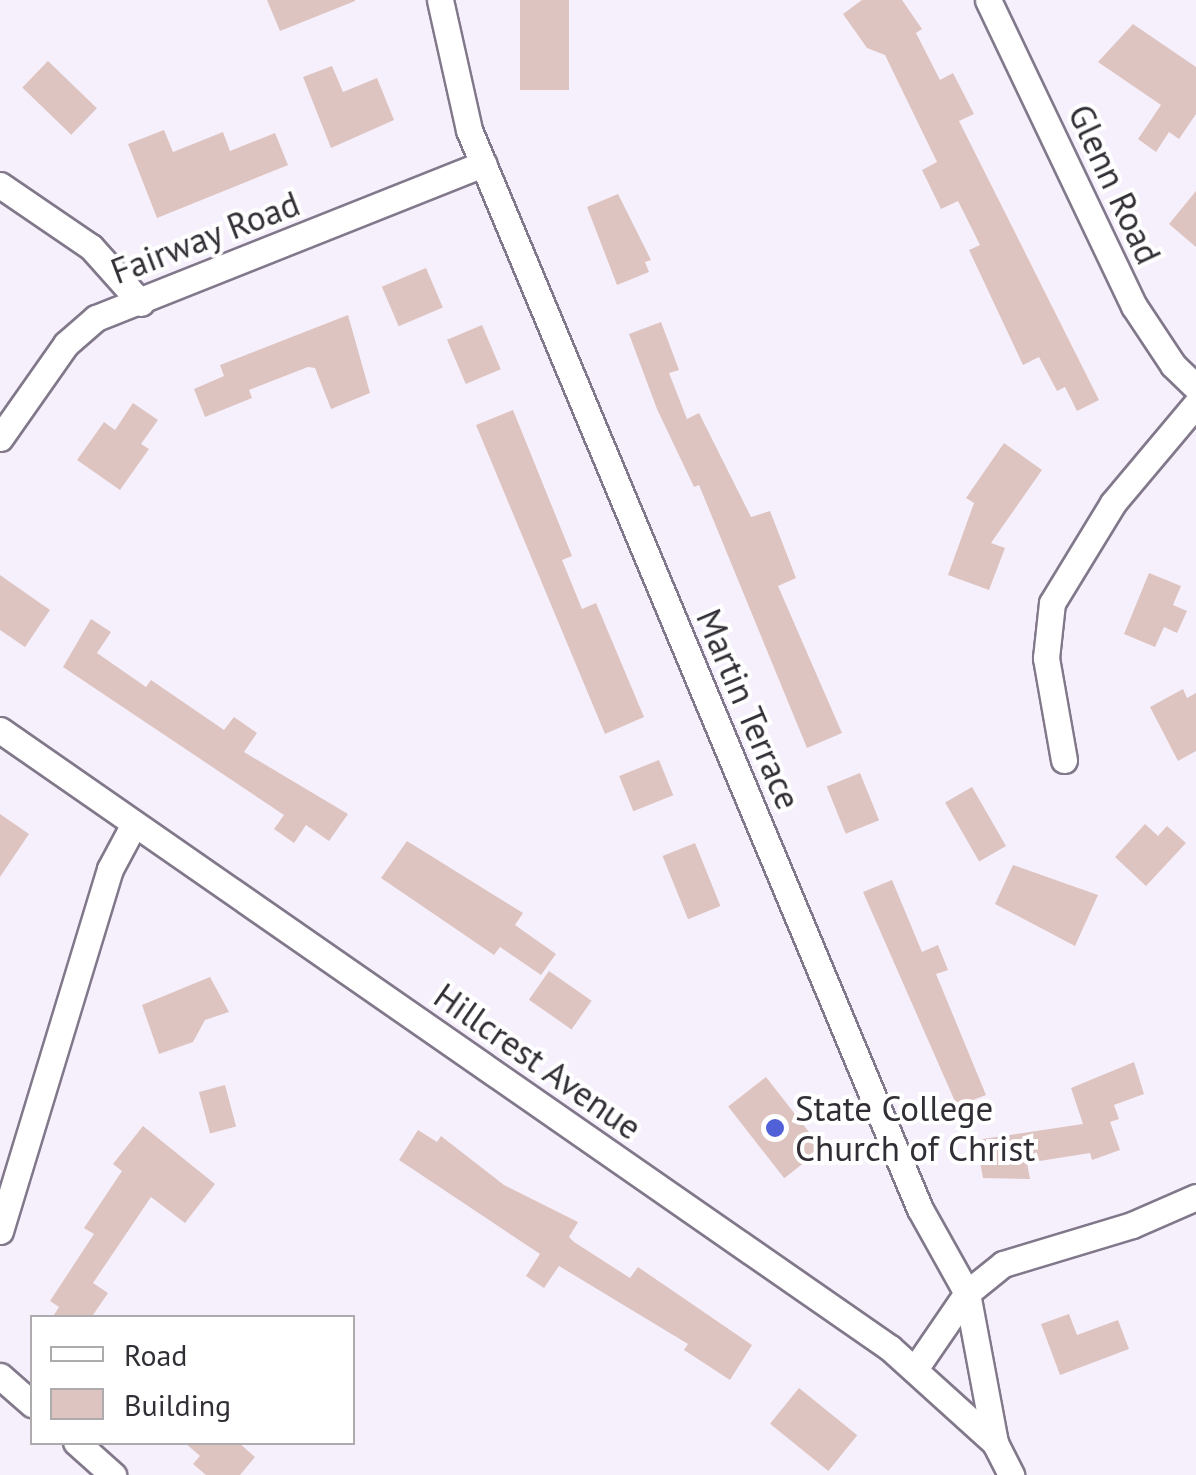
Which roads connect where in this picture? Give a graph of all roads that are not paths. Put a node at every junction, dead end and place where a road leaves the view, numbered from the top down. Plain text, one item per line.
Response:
1 (440, 0) edge
2 (988, 0) edge
3 (484, 164) junction
4 (0, 184) edge
5 (141, 303) junction
6 (1196, 387) edge
7 (1196, 404) edge
8 (0, 438) edge
9 (0, 730) edge
10 (1064, 760) dead end
11 (134, 824) junction
12 (1196, 1197) edge
13 (0, 1231) edge
14 (966, 1294) junction
15 (915, 1369) junction
16 (0, 1376) edge
17 (30, 1402) edge
18 (996, 1443) junction
19 (79, 1445) edge
20 (112, 1475) edge
21 (1011, 1475) edge

1 - 3 street, Martin Terrace
2 - 6 street, Glenn Road
3 - 5 street, Fairway Road
3 - 14 street, Martin Terrace
4 - 5 street
5 - 8 street, Fairway Road
7 - 10 street
9 - 11 street, Hillcrest Avenue
11 - 13 street
11 - 15 street, Hillcrest Avenue
12 - 14 street
14 - 15 street
14 - 18 street, Martin Terrace
15 - 18 street, Hillcrest Avenue
16 - 17 street
18 - 21 street, Hillcrest Avenue
19 - 20 street

